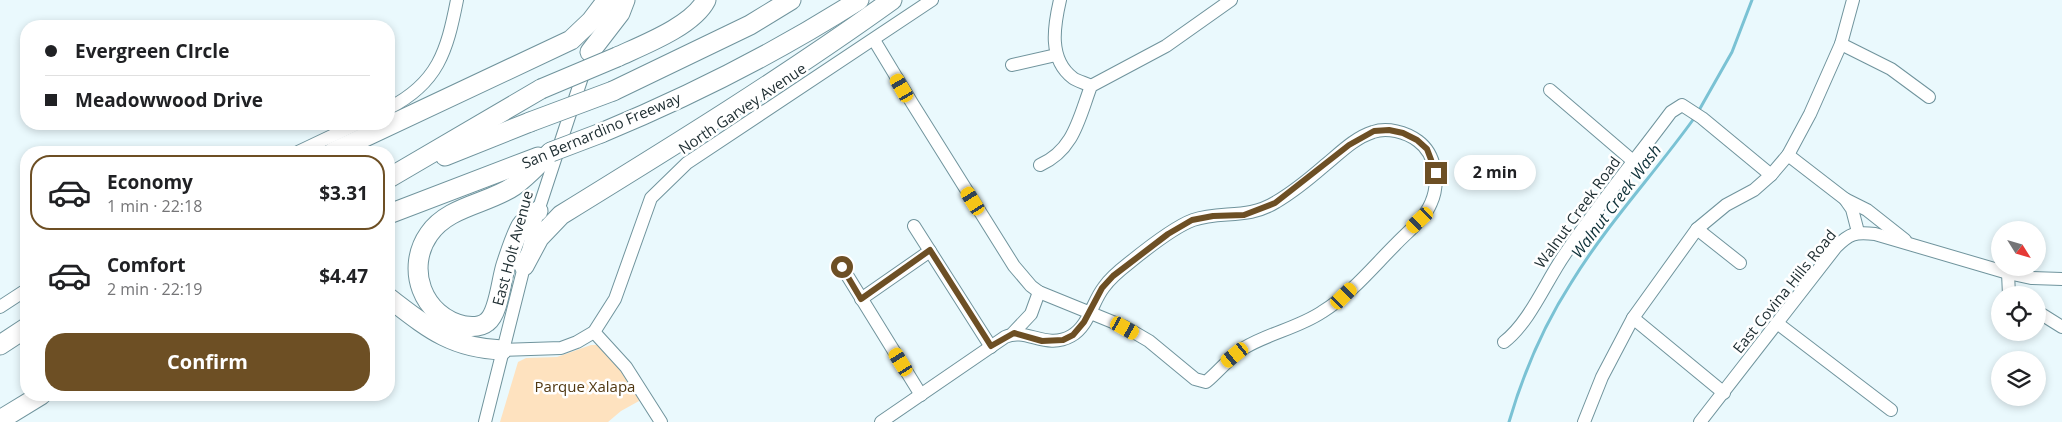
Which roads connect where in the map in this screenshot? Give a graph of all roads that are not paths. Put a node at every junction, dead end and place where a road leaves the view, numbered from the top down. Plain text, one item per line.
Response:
1 (457, 0) edge
2 (608, 0) edge
3 (625, 0) edge
4 (706, 0) edge
5 (791, 0) edge
6 (859, 0) edge
7 (892, 0) edge
8 (932, 0) edge
9 (1060, 0) edge
10 (1231, 0) edge
11 (1853, 0) edge
12 (874, 40) junction
13 (1841, 44) junction
14 (590, 52) junction
15 (1056, 55) junction
16 (1012, 65) dead end
17 (1091, 86) junction
18 (1550, 90) dead end
19 (1929, 97) dead end
20 (395, 104) edge
21 (395, 123) edge
22 (344, 130) edge
23 (380, 130) edge
24 (311, 146) edge
25 (346, 146) edge
26 (551, 152) junction
27 (1788, 155) junction
28 (1633, 161) junction
29 (1040, 165) dead end
30 (395, 174) edge
31 (1771, 175) junction
32 (395, 176) edge
33 (1846, 199) junction
34 (538, 211) junction
35 (395, 212) edge
36 (914, 226) dead end
37 (1697, 229) junction
38 (1858, 232) junction
39 (1908, 243) junction
40 (930, 250) junction
41 (1740, 263) dead end
42 (524, 266) junction
43 (842, 267) dead end
44 (1991, 268) edge
45 (2022, 276) edge
46 (2062, 278) edge
47 (1039, 292) junction
48 (20, 294) edge
49 (861, 299) junction
50 (395, 302) edge
51 (0, 307) edge
52 (1087, 317) junction
53 (2046, 317) edge
54 (1633, 318) junction
55 (1777, 323) junction
56 (2062, 327) edge
57 (20, 332) edge
58 (594, 332) junction
59 (1014, 333) junction
60 (1504, 342) dead end
61 (0, 345) edge
62 (991, 346) junction
63 (502, 350) junction
64 (1724, 392) junction
65 (20, 394) edge
66 (921, 394) junction
67 (31, 401) edge
68 (0, 406) edge
69 (1891, 410) dead end
70 (0, 420) edge
71 (485, 422) edge
72 (661, 422) edge
73 (881, 422) edge
74 (1584, 422) edge
75 (1700, 422) edge

1 - 20 street
2 - 14 street, East Holt Avenue
2 - 21 highway
3 - 14 highway
4 - 30 highway, bridge
5 - 32 highway, San Bernardino Freeway, bridge
6 - 26 highway, San Bernardino Freeway, bridge
7 - 42 highway
8 - 12 street, North Garvey Avenue
9 - 15 street
10 - 17 street
11 - 13 street
12 - 47 street
12 - 58 street, North Garvey Avenue
13 - 19 street
13 - 27 street
14 - 34 street, East Holt Avenue
15 - 16 street
15 - 17 street
17 - 29 street
18 - 28 street
22 - 24 street
23 - 25 highway
26 - 34 highway
26 - 35 highway, San Bernardino Freeway
27 - 31 street
27 - 33 street
28 - 31 street, Walnut Creek Road
28 - 60 street, Walnut Creek Road
31 - 37 street
33 - 38 street
33 - 39 street
34 - 42 street, East Holt Avenue
36 - 40 street
37 - 41 street
37 - 54 street
38 - 39 street, East Covina Hills Road
38 - 55 street, East Covina Hills Road
39 - 44 street, East Covina Hills Road
40 - 49 street
40 - 62 street
42 - 63 street, East Holt Avenue
43 - 49 street
45 - 46 street, East Covina Hills Road
47 - 52 street
47 - 59 street
48 - 51 street
49 - 66 street
50 - 63 highway
52 - 52 street
52 - 59 street
53 - 56 street
54 - 64 street
54 - 74 street
55 - 64 street, East Covina Hills Road
55 - 69 street
57 - 61 highway
58 - 63 street, North Garvey Avenue
58 - 72 street
59 - 62 street
62 - 66 street
63 - 71 street, East Holt Avenue
64 - 75 street, East Covina Hills Road
65 - 68 highway
66 - 73 street
67 - 70 highway

